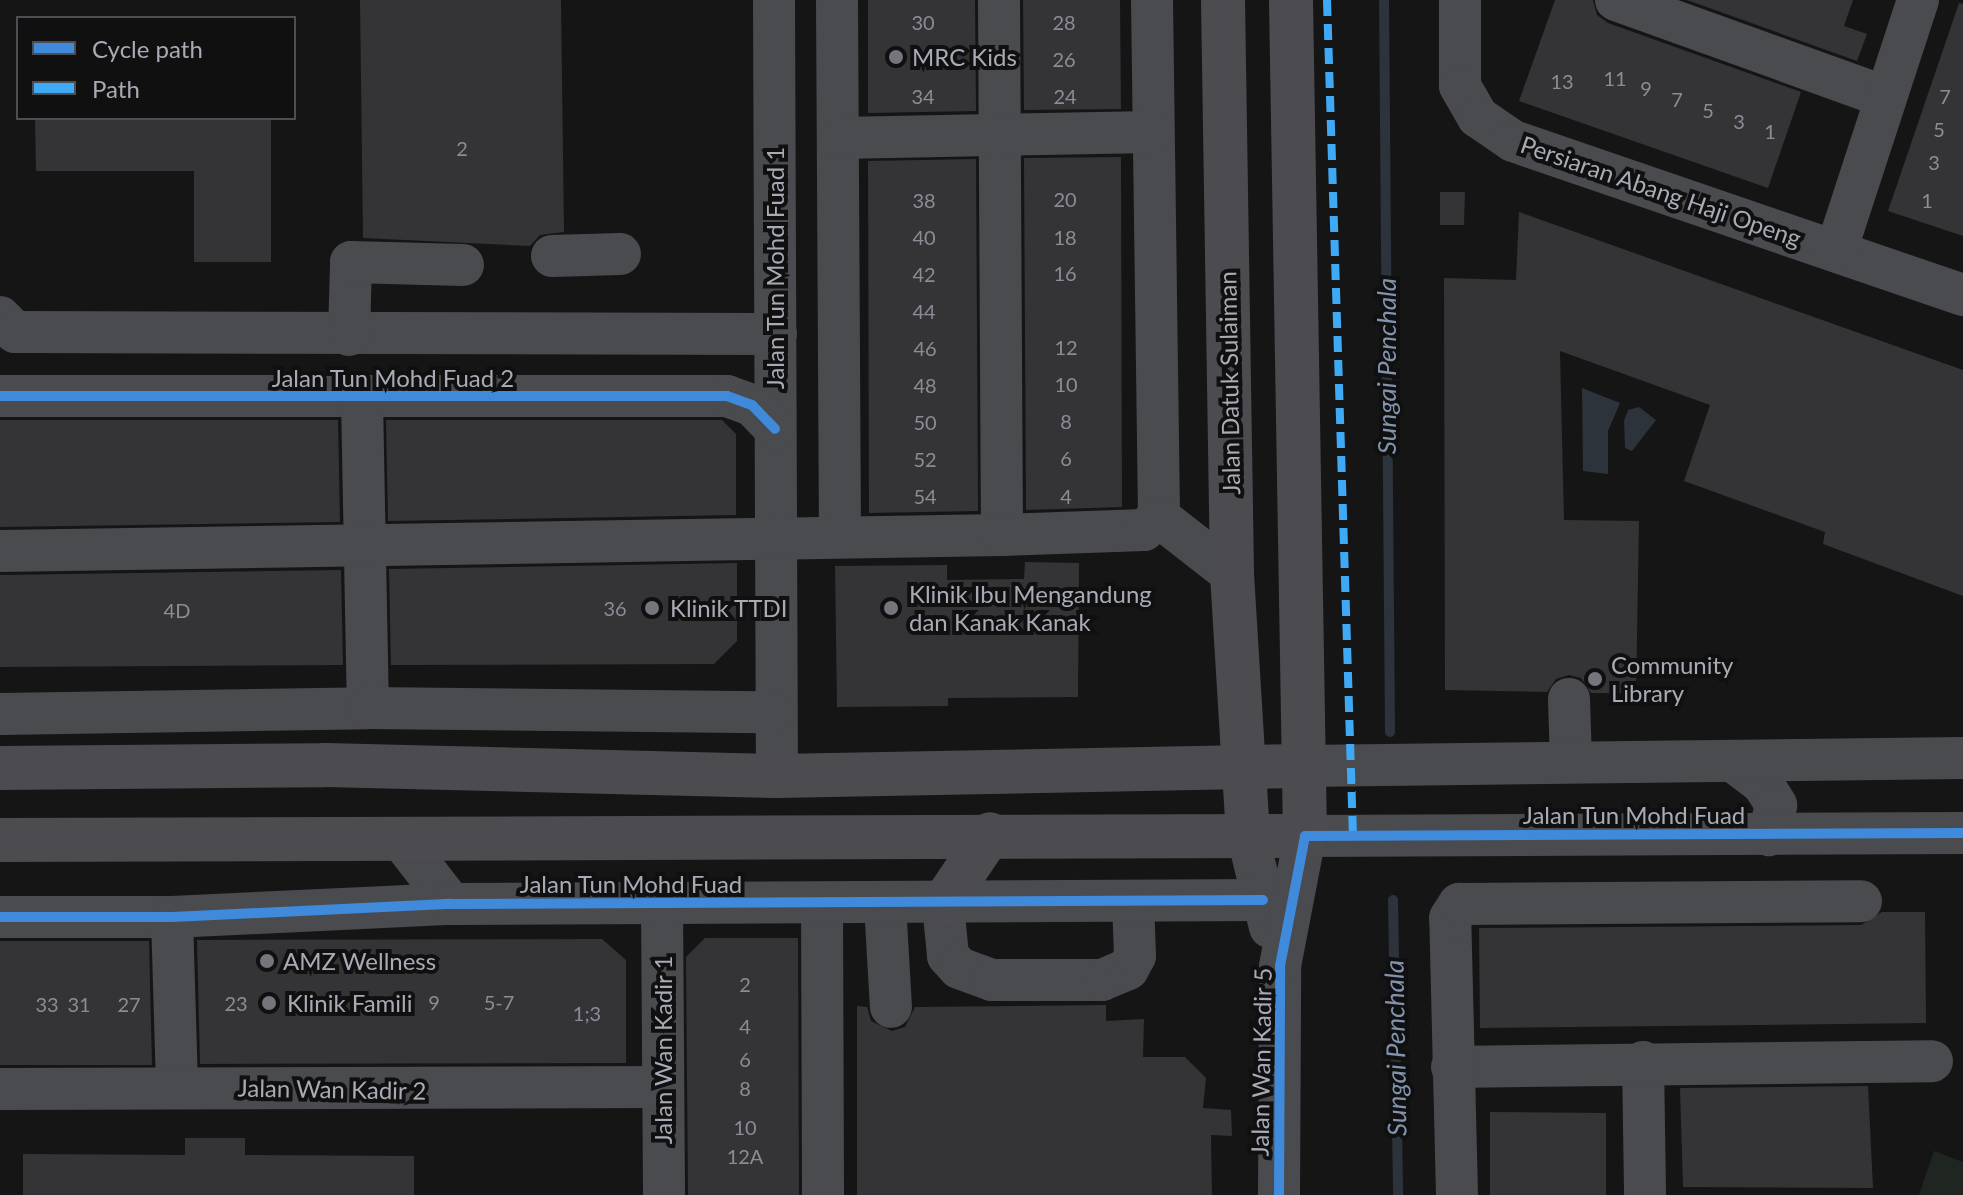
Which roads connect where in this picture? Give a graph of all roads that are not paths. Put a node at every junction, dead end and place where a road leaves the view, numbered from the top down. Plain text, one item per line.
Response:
1 (774, 0) edge
2 (837, 0) edge
3 (999, 0) edge
4 (1152, 0) edge
5 (1223, 0) edge
6 (1291, 0) edge
7 (1460, 0) edge
8 (1616, 0) edge
9 (1918, 0) edge
10 (1885, 97) junction
11 (1000, 131) junction
12 (1153, 132) junction
13 (840, 138) junction
14 (1836, 251) junction
15 (620, 254) dead end
16 (552, 256) dead end
17 (463, 265) dead end
18 (1963, 295) edge
19 (0, 317) edge
20 (277, 334) junction
21 (776, 334) junction
22 (349, 335) junction
23 (446, 335) junction
24 (0, 396) edge
25 (278, 399) junction
26 (446, 399) junction
27 (362, 400) junction
28 (775, 429) junction
29 (1159, 517) junction
30 (1002, 535) junction
31 (840, 536) junction
32 (777, 541) junction
33 (364, 543) junction
34 (0, 551) edge
35 (1232, 574) junction
36 (1236, 662) junction
37 (1569, 699) dead end
38 (368, 708) junction
39 (774, 712) junction
40 (6, 714) edge
41 (1963, 758) edge
42 (1571, 761) junction
43 (1734, 762) junction
44 (1241, 766) junction
45 (1304, 766) junction
46 (5, 768) edge
47 (1159, 768) junction
48 (777, 776) junction
49 (1963, 833) edge
50 (974, 834) junction
51 (1477, 835) junction
52 (1769, 835) junction
53 (1305, 836) junction
54 (1248, 837) junction
55 (400, 838) junction
56 (0, 840) edge
57 (1263, 900) junction
58 (1133, 901) junction
59 (1479, 901) junction
60 (1861, 901) dead end
61 (822, 903) junction
62 (451, 904) junction
63 (662, 904) junction
64 (885, 904) junction
65 (943, 904) junction
66 (0, 917) edge
67 (172, 917) junction
68 (1280, 966) junction
69 (891, 1007) dead end
70 (1932, 1061) dead end
71 (1643, 1062) junction
72 (1452, 1067) junction
73 (177, 1087) junction
74 (663, 1087) junction
75 (0, 1089) edge
76 (664, 1195) edge
77 (823, 1195) edge
78 (1279, 1195) edge
79 (1457, 1195) edge
80 (1645, 1195) edge

1 - 21 street, Jalan Tun Mohd Fuad 1
2 - 13 street
3 - 11 street
4 - 12 street
5 - 35 main road, Jalan Datuk Sulaiman
6 - 45 main road
7 - 14 street, Persiaran Abang Haji Openg
8 - 10 street
9 - 10 street
10 - 14 street
11 - 12 street
11 - 13 street
11 - 30 street
12 - 29 street
13 - 31 street
14 - 18 street, Persiaran Abang Haji Openg
15 - 16 street
17 - 22 street
19 - 20 street, Jalan Tun Mohd Fuad 2
20 - 22 street, Jalan Tun Mohd Fuad 2
20 - 25 street
21 - 23 street, Jalan Tun Mohd Fuad 2
21 - 28 street, Jalan Tun Mohd Fuad 1
22 - 23 street, Jalan Tun Mohd Fuad 2
23 - 26 street
24 - 25 street, Jalan Tun Mohd Fuad 2
25 - 27 street, Jalan Tun Mohd Fuad 2
26 - 27 street, Jalan Tun Mohd Fuad 2
26 - 28 street, Jalan Tun Mohd Fuad 2
27 - 33 street
28 - 32 street, Jalan Tun Mohd Fuad 1
29 - 30 street
29 - 35 street
30 - 31 street
31 - 32 street
32 - 33 street
32 - 39 street, Jalan Tun Mohd Fuad 1
33 - 34 street
33 - 38 street
35 - 36 main road, Jalan Datuk Sulaiman
36 - 44 main road, Jalan Datuk Sulaiman
36 - 47 main road
37 - 42 street
38 - 39 street
38 - 40 street
39 - 48 street, Jalan Tun Mohd Fuad 1
40 - 46 street
41 - 43 street
42 - 43 street
42 - 45 street
43 - 52 street, Jalan Tun Mohd Fuad
44 - 45 main road
44 - 47 main road
44 - 54 main road, Jalan Datuk Sulaiman
45 - 53 main road
46 - 48 main road
47 - 48 main road
48 - 50 main road
49 - 52 street, Jalan Tun Mohd Fuad
50 - 54 main road, Jalan Tun Mohd Fuad
50 - 55 main road, Jalan Tun Mohd Fuad
50 - 65 main road
51 - 52 street, Jalan Tun Mohd Fuad
51 - 53 street, Jalan Tun Mohd Fuad
51 - 59 street
53 - 54 main road, Jalan Tun Mohd Fuad
53 - 68 street, Jalan Wan Kadir 5
54 - 57 street, Jalan Wan Kadir 5
55 - 56 main road, Jalan Tun Mohd Fuad
55 - 62 street
57 - 58 street, Jalan Tun Mohd Fuad
57 - 68 street, Jalan Wan Kadir 5
58 - 65 street, Jalan Tun Mohd Fuad
58 - 65 street
59 - 60 street
59 - 72 street
61 - 63 street, Jalan Tun Mohd Fuad
61 - 64 street, Jalan Tun Mohd Fuad
61 - 77 street
62 - 63 street, Jalan Tun Mohd Fuad
62 - 67 street, Jalan Tun Mohd Fuad
63 - 74 street, Jalan Wan Kadir 1
64 - 65 street, Jalan Tun Mohd Fuad
64 - 69 street
66 - 67 street, Jalan Tun Mohd Fuad
67 - 73 street
68 - 78 street, Jalan Wan Kadir 5
70 - 71 street
71 - 72 street
71 - 80 street
72 - 79 street
73 - 74 street, Jalan Wan Kadir 2
73 - 75 street, Jalan Wan Kadir 2
74 - 76 street, Jalan Wan Kadir 1

